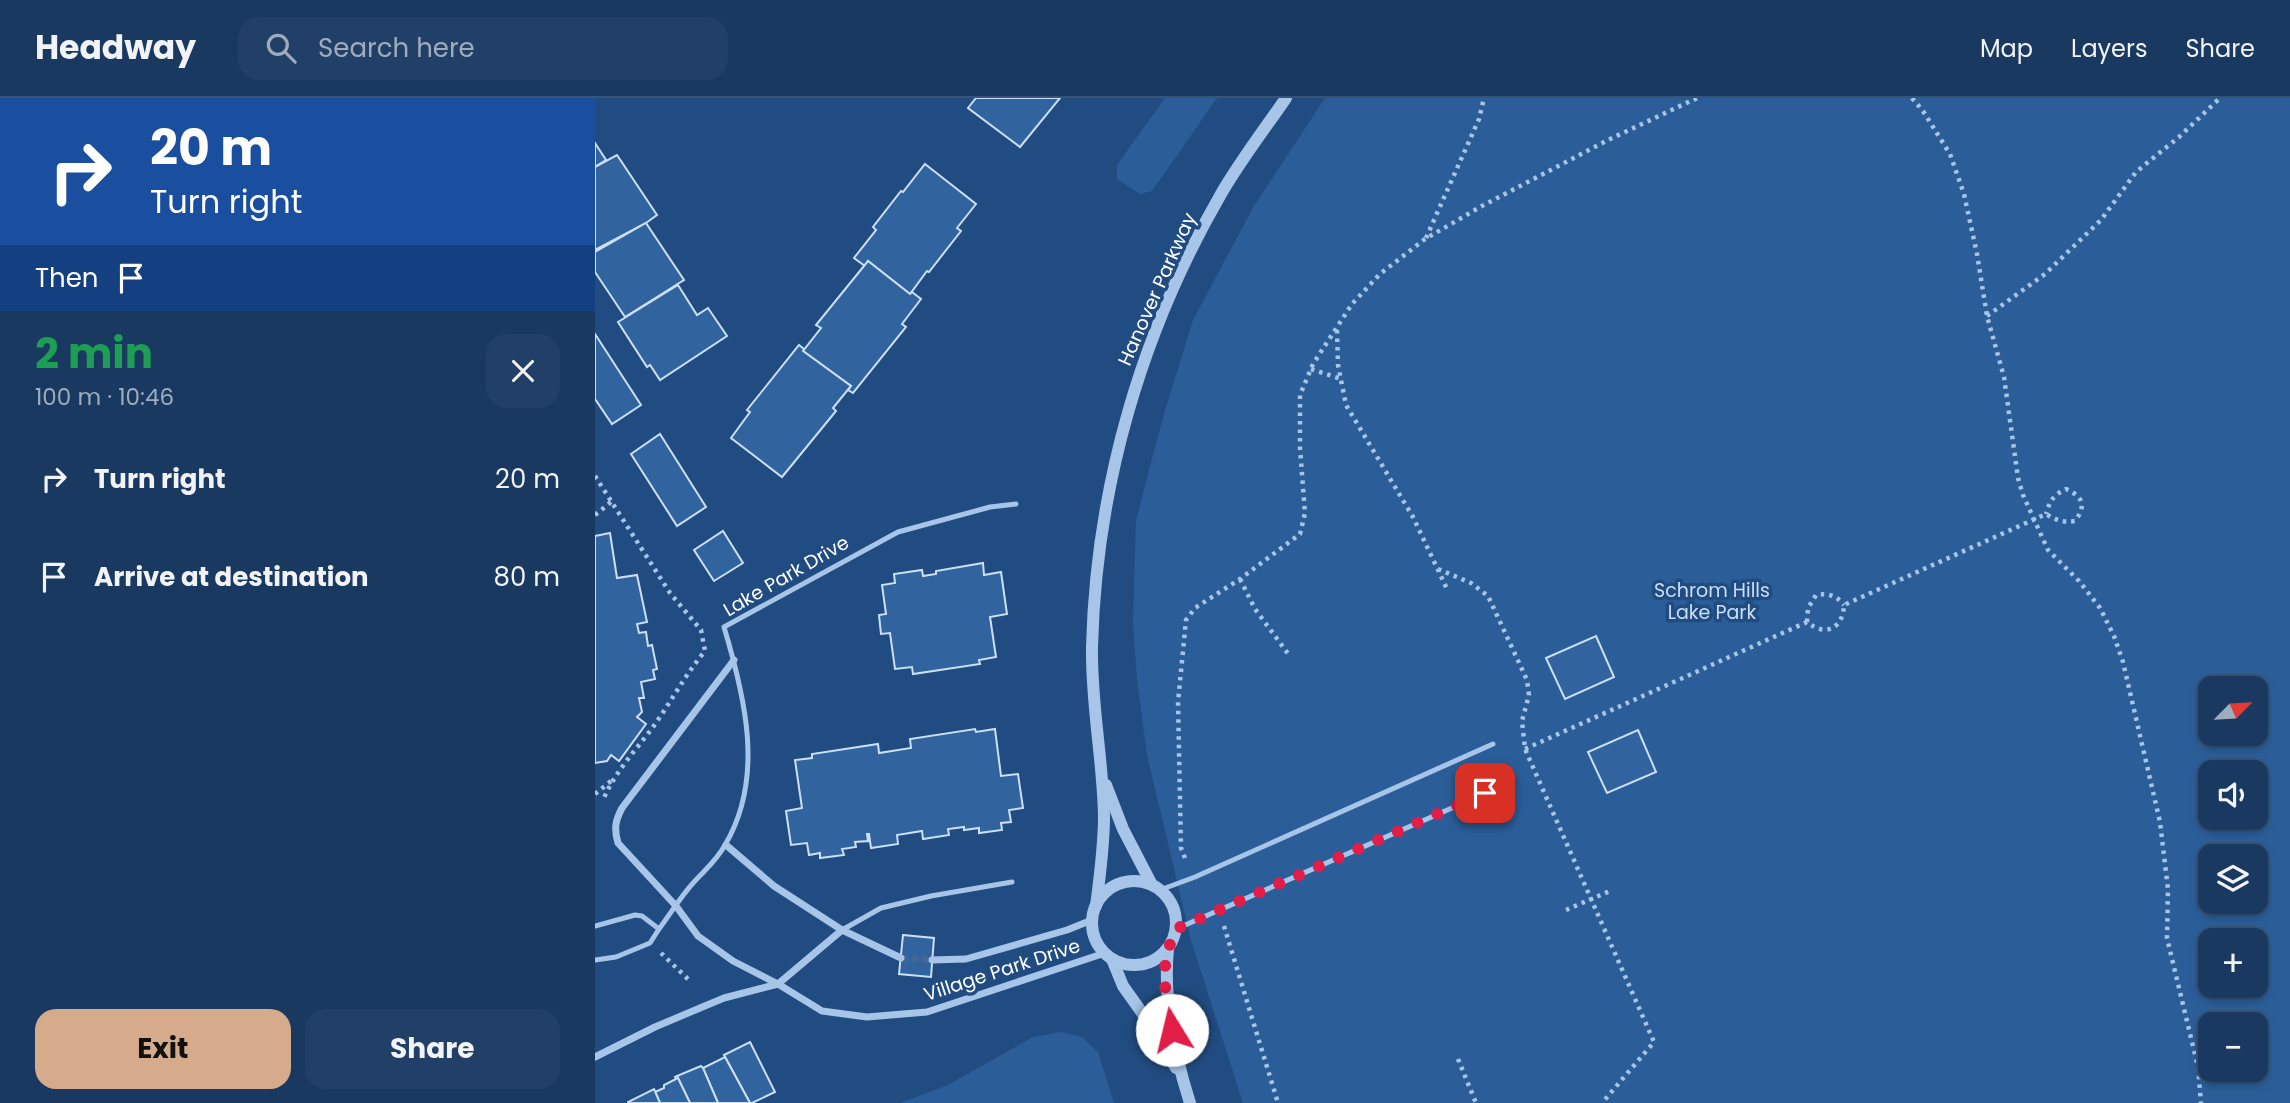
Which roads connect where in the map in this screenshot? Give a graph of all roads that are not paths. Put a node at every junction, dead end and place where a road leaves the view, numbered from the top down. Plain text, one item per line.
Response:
1 (1286, 98) edge
2 (1016, 504) dead end
3 (734, 660) junction
4 (1493, 744) dead end
5 (1100, 764) junction
6 (1509, 783) dead end
7 (726, 845) junction
8 (1012, 882) dead end
9 (1156, 888) junction
10 (1096, 905) junction
11 (676, 906) junction
12 (1092, 920) junction
13 (595, 926) edge
14 (659, 929) junction
15 (1176, 929) junction
16 (842, 930) junction
17 (1168, 949) junction
18 (1108, 956) junction
19 (901, 958) tunnel mouth
20 (595, 960) edge
21 (932, 960) tunnel mouth
22 (778, 984) junction
23 (595, 1057) edge
24 (1185, 1087) junction
25 (1190, 1103) edge

1 - 5 street, Hanover Parkway
2 - 3 lane, Lake Park Drive
3 - 7 lane, Lake Park Drive
3 - 11 street, Village Park Drive
4 - 9 lane
5 - 9 street, Hanover Parkway
5 - 10 street, Hanover Parkway
6 - 15 lane
7 - 11 lane, Lake Park Drive
7 - 16 street
8 - 16 lane
9 - 10 street
9 - 15 street
10 - 12 street
11 - 14 lane, Lake Park Drive
11 - 22 street, Village Park Drive
12 - 18 street
12 - 21 street, Village Park Drive
13 - 14 lane
14 - 20 lane, Lake Park Drive
15 - 17 street
16 - 19 street
16 - 22 street
17 - 18 street
17 - 24 street
18 - 22 street, Village Park Drive
18 - 24 street
22 - 23 street
24 - 25 street

